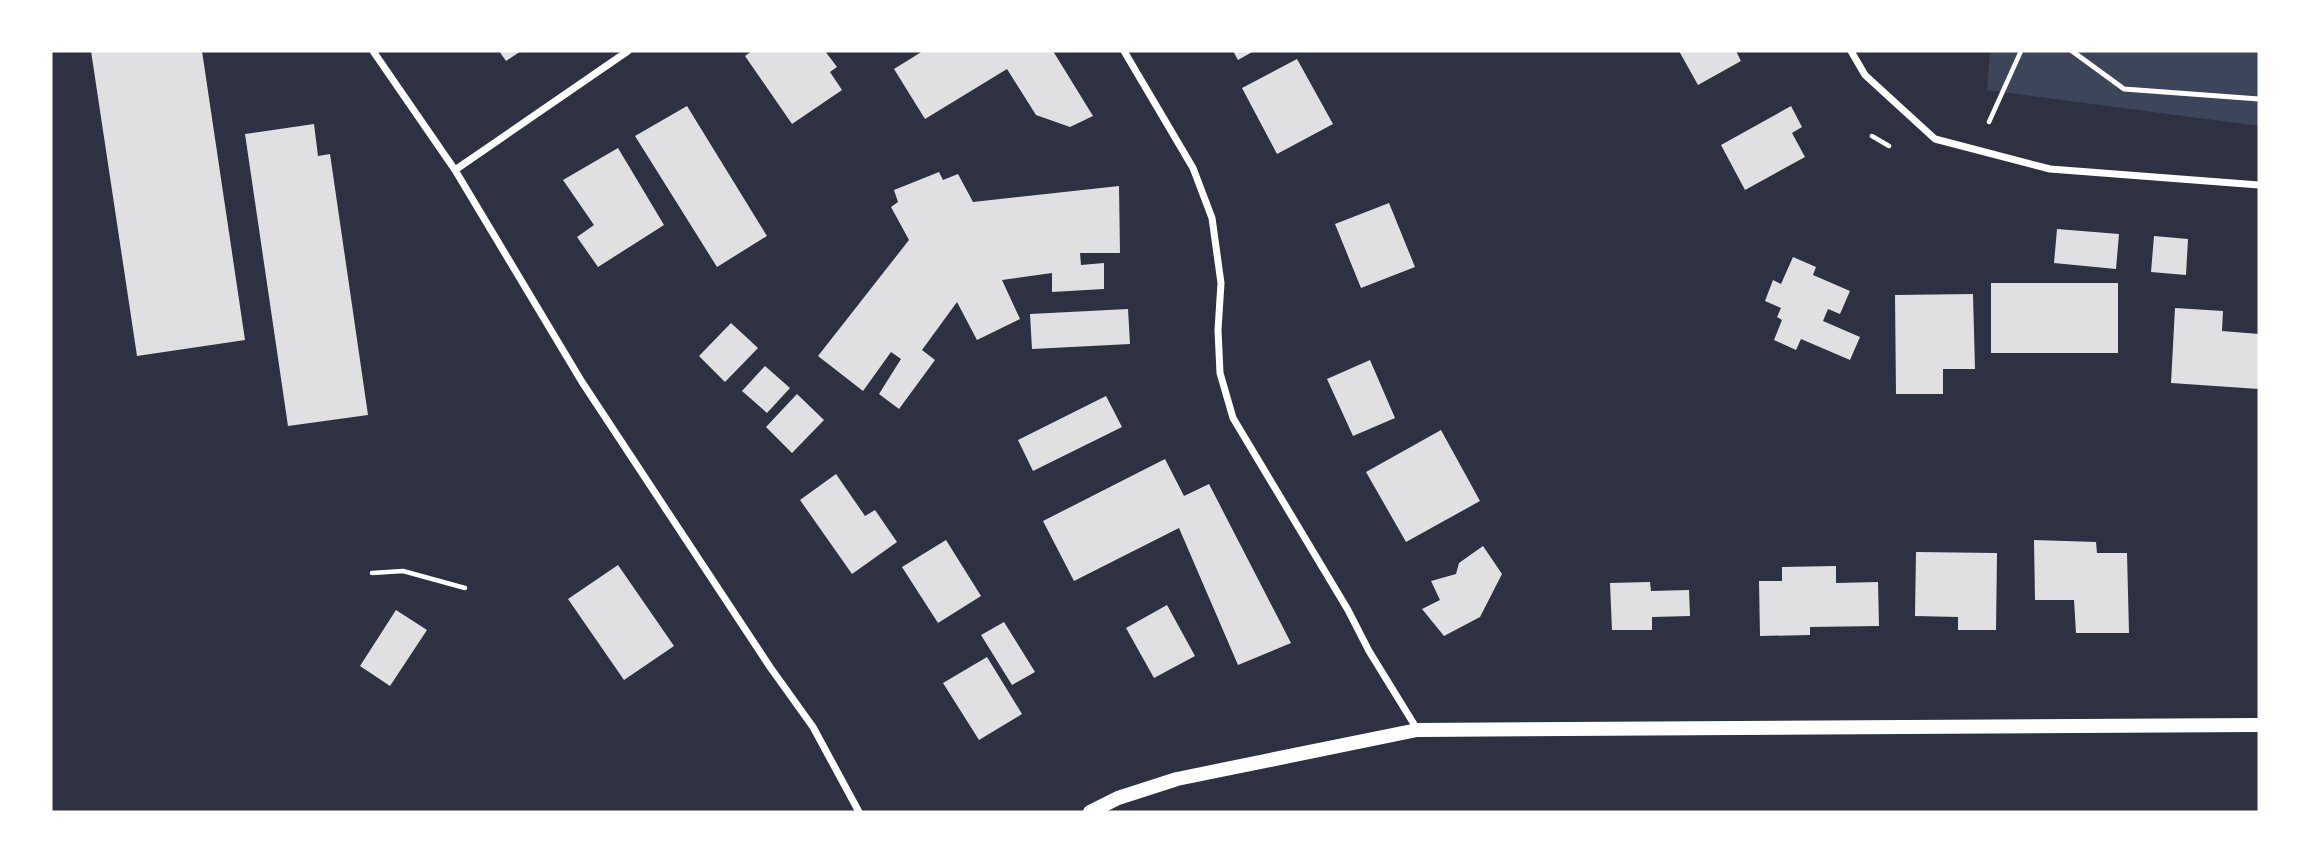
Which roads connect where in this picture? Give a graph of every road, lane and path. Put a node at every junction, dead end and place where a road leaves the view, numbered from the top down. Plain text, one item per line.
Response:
1 (373, 51) edge
2 (628, 51) edge
3 (1124, 51) edge
4 (1851, 51) edge
5 (2021, 51) edge
6 (2072, 51) edge
7 (2259, 99) edge
8 (1989, 122) dead end
9 (1872, 136) dead end
10 (1889, 146) dead end
11 (455, 170) junction
12 (2259, 185) edge
13 (372, 573) dead end
14 (465, 588) dead end
15 (2259, 725) edge
16 (1417, 730) junction
17 (859, 812) edge
18 (1090, 812) edge

1 - 11 street
2 - 11 street
3 - 16 street
4 - 12 street
5 - 8 path
6 - 7 lane
9 - 10 path
11 - 17 street
13 - 14 path
15 - 16 main road
16 - 18 main road

